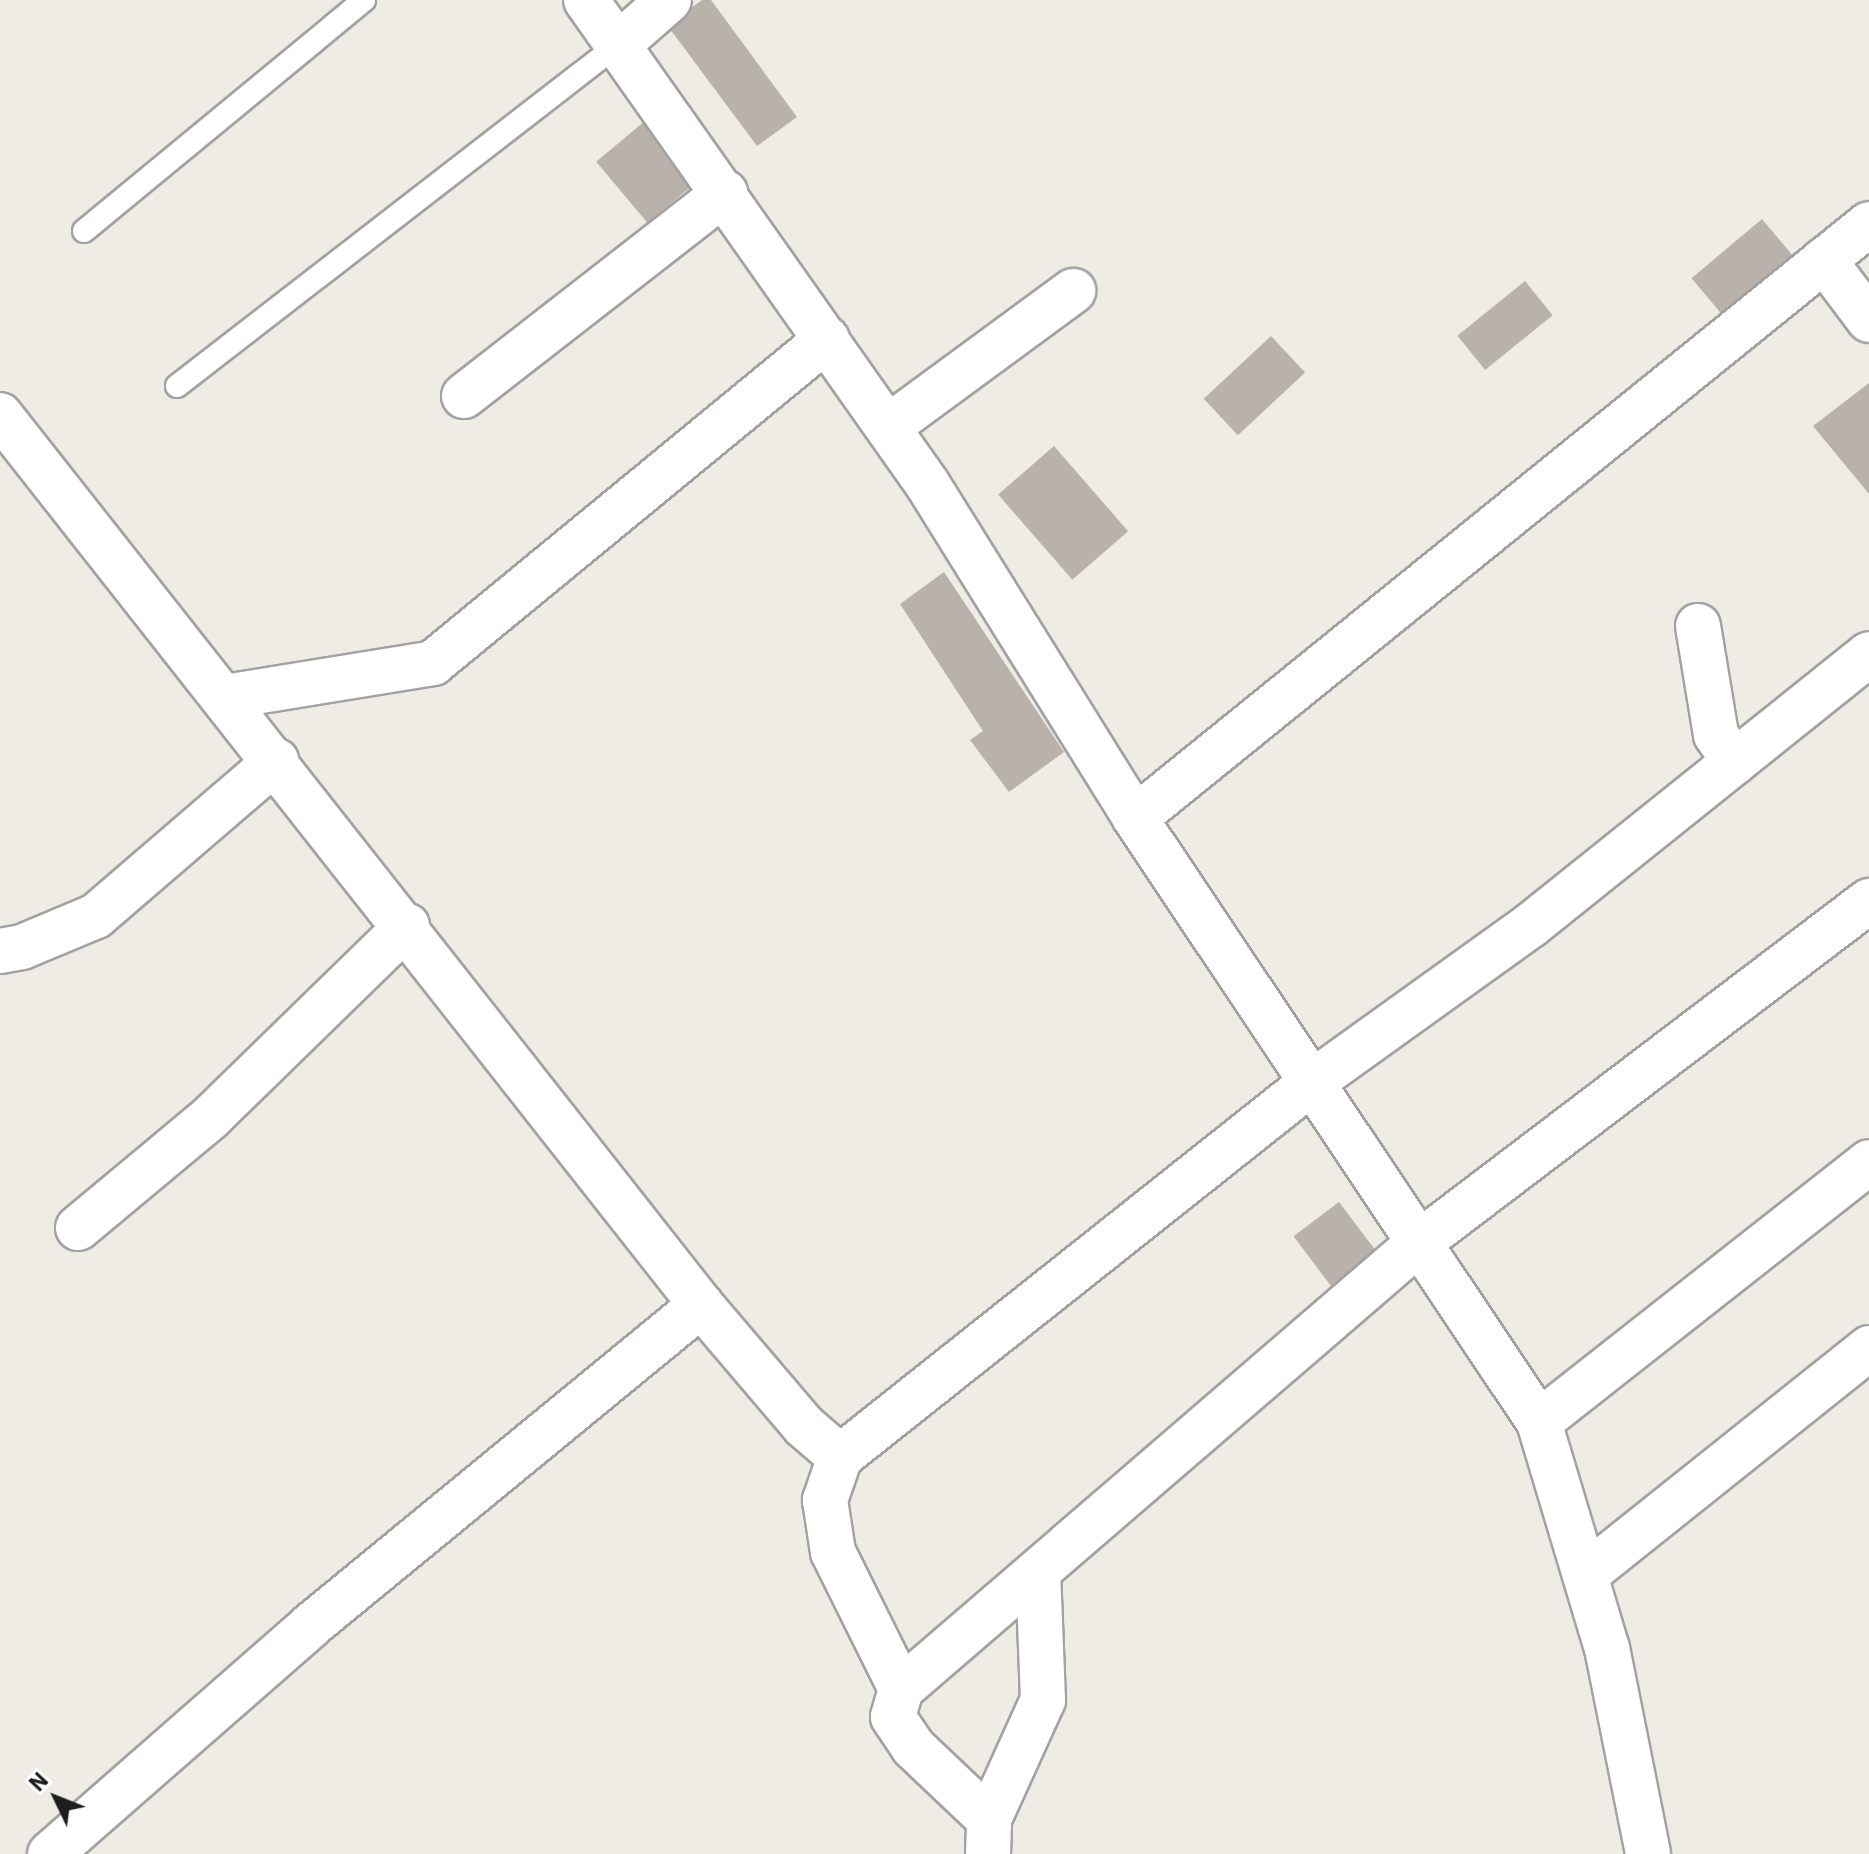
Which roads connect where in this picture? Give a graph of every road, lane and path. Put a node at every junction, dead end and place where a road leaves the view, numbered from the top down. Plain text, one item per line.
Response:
1 (364, 0) edge
2 (586, 0) edge
3 (669, 0) edge
4 (620, 43) junction
5 (725, 193) junction
6 (1869, 224) edge
7 (84, 231) dead end
8 (1824, 260) junction
9 (1073, 291) dead end
10 (1869, 320) edge
11 (827, 339) junction
12 (177, 386) dead end
13 (464, 396) dead end
14 (0, 415) edge
15 (888, 427) junction
16 (1698, 626) dead end
17 (1869, 654) edge
18 (224, 697) junction
19 (276, 761) junction
20 (1735, 762) junction
21 (1135, 818) junction
22 (1869, 901) edge
23 (407, 926) junction
24 (0, 951) edge
25 (1311, 1083) junction
26 (1869, 1162) edge
27 (78, 1228) dead end
28 (1420, 1242) junction
29 (701, 1305) junction
30 (1869, 1348) edge
31 (1539, 1422) junction
32 (840, 1457) junction
33 (1038, 1572) junction
34 (1585, 1575) junction
35 (901, 1689) junction
36 (989, 1837) edge
37 (50, 1854) edge
38 (1648, 1854) edge

1 - 7 lane
2 - 4 street
3 - 4 street
4 - 5 street
4 - 12 lane
5 - 11 street
5 - 13 street
6 - 8 street
8 - 10 street
8 - 21 street
9 - 15 street
11 - 15 street
11 - 18 street
14 - 18 street
15 - 21 street
16 - 20 street
17 - 20 street
18 - 19 street
19 - 23 street
19 - 24 street
20 - 25 street
21 - 25 street
22 - 28 street
23 - 27 street
23 - 29 street
25 - 28 street
25 - 32 street
26 - 31 street
28 - 31 street
28 - 33 street
29 - 32 street
29 - 37 street
30 - 34 street
31 - 34 street
32 - 35 street
33 - 35 street
33 - 36 street
34 - 38 street
35 - 36 street

